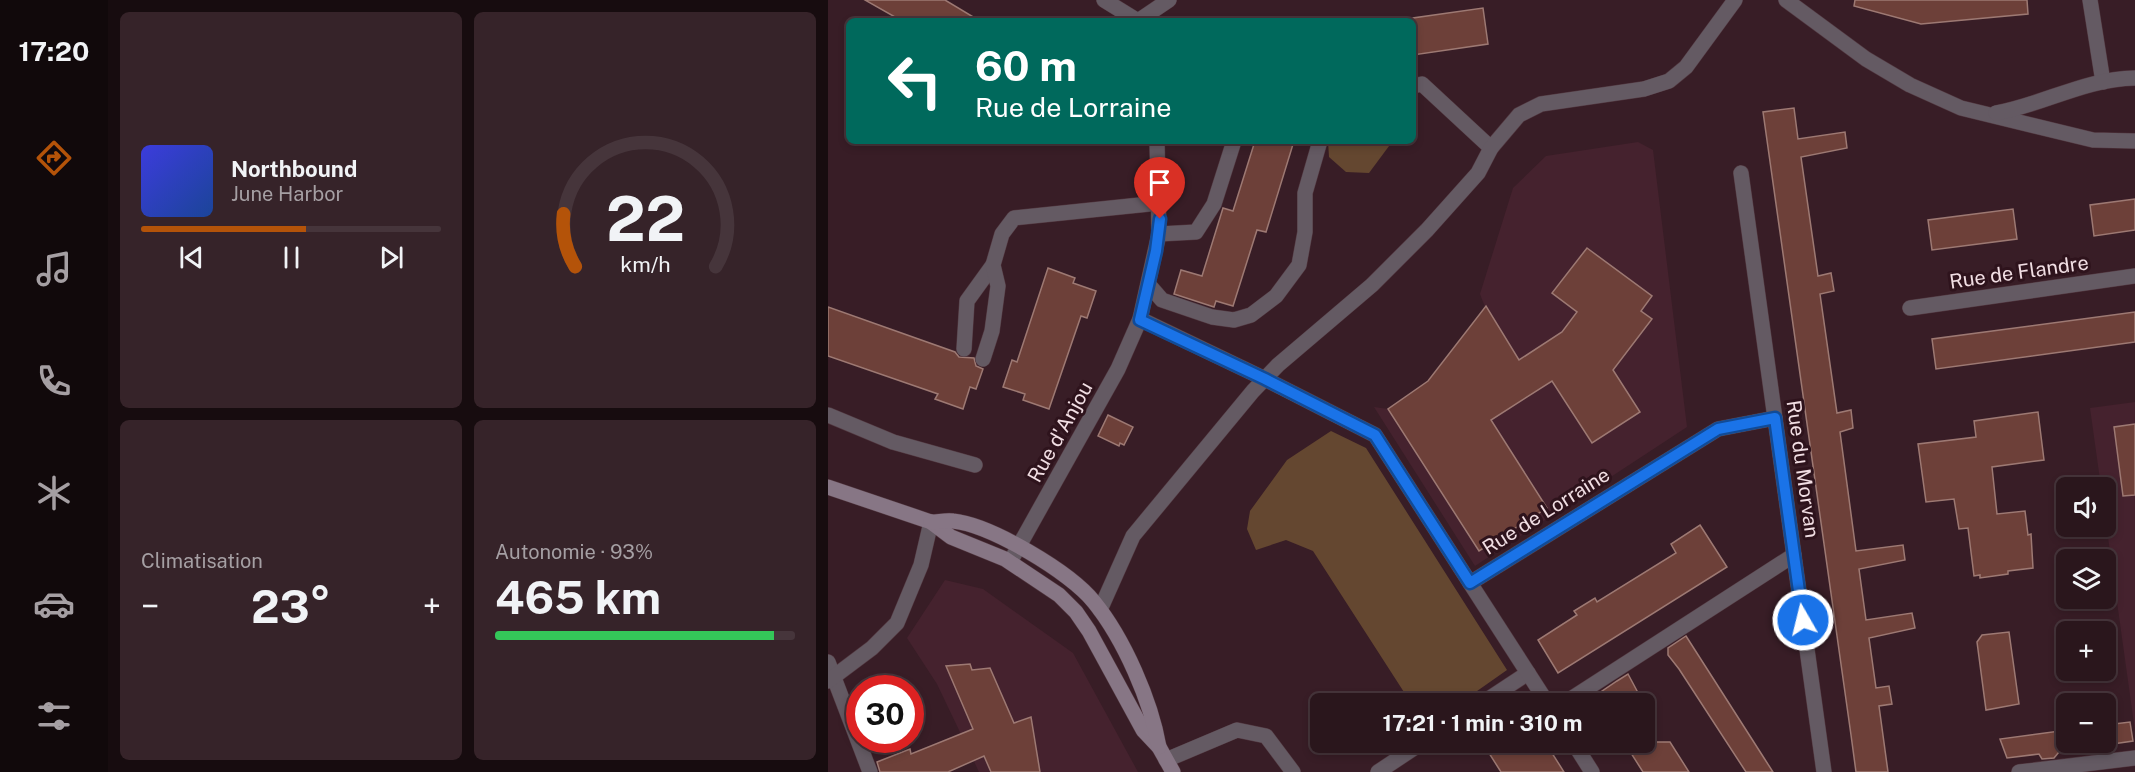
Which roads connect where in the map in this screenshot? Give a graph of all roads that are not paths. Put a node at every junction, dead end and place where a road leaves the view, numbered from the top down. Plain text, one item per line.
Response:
1 (1104, 0) edge
2 (1169, 0) edge
3 (1735, 0) edge
4 (1787, 0) edge
5 (2090, 0) edge
6 (1133, 18) edge
7 (1142, 18) edge
8 (2135, 78) edge
9 (2103, 82) junction
10 (1416, 85) edge
11 (1992, 114) junction
12 (2135, 141) edge
13 (1157, 144) edge
14 (1233, 144) edge
15 (1319, 144) edge
16 (1491, 148) junction
17 (1741, 173) dead end
18 (1160, 203) junction
19 (1159, 234) junction
20 (993, 266) junction
21 (2135, 276) edge
22 (1149, 285) junction
23 (1910, 308) dead end
24 (1140, 320) junction
25 (964, 349) dead end
26 (983, 359) dead end
27 (1265, 379) junction
28 (1775, 418) junction
29 (829, 419) edge
30 (975, 465) dead end
31 (828, 487) edge
32 (931, 522) junction
33 (1020, 547) junction
34 (1794, 555) junction
35 (1010, 562) junction
36 (1470, 583) junction
37 (1100, 610) junction
38 (830, 673) edge
39 (1528, 673) junction
40 (1498, 693) edge
41 (1541, 693) edge
42 (1580, 693) edge
43 (1406, 753) edge
44 (1580, 753) edge
45 (2135, 758) edge
46 (1166, 760) edge
47 (870, 772) edge
48 (1293, 772) edge
49 (1378, 772) edge
50 (1592, 772) edge
51 (1824, 772) edge
52 (2019, 772) edge

1 - 6 street
2 - 7 street
3 - 16 street
4 - 11 street
5 - 9 street
8 - 9 street
9 - 11 street
10 - 16 street
11 - 12 street
13 - 18 street, Rue d'Anjou
14 - 19 street
15 - 22 street
16 - 27 street
17 - 28 street, Rue du Morvan
18 - 19 street, Rue d'Anjou
18 - 20 street
19 - 22 street, Rue d'Anjou
20 - 25 street
20 - 26 street
21 - 23 street, Rue de Flandre
22 - 24 street, Rue d'Anjou
24 - 27 street
24 - 33 street, Rue d'Anjou
27 - 36 street
27 - 37 street
28 - 34 street, Rue du Morvan
28 - 36 street, Rue de Lorraine
29 - 30 street
31 - 32 street
32 - 33 street
32 - 35 street
32 - 38 street
33 - 35 street, Rue d'Anjou
33 - 37 street
34 - 42 street
34 - 51 street, Rue du Morvan
35 - 46 street
36 - 39 street
37 - 46 street
38 - 47 street
39 - 40 street
39 - 41 street
43 - 49 street
44 - 50 street
45 - 52 street
46 - 48 street

